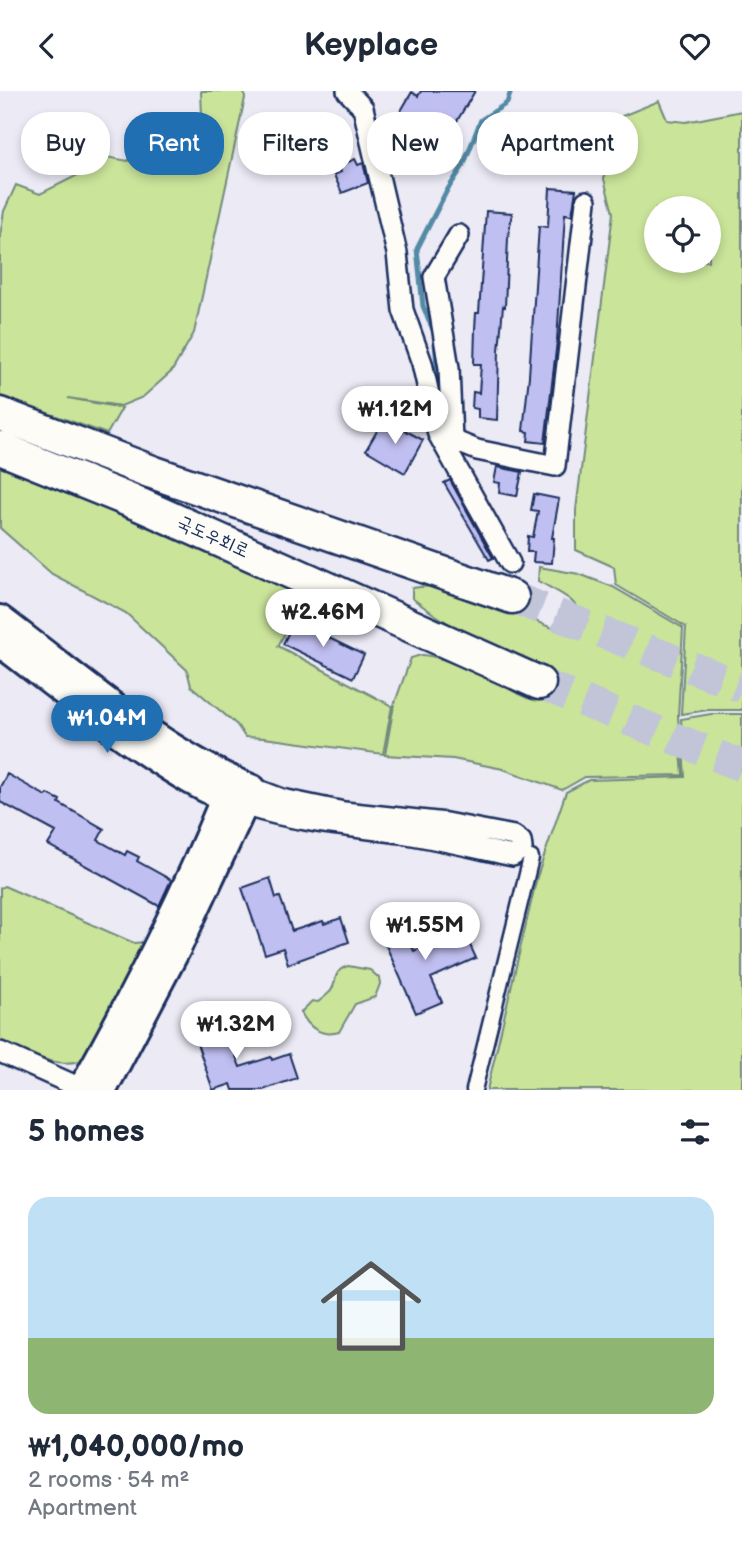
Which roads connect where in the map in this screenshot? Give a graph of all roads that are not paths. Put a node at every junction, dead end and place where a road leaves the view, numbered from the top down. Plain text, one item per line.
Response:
1 (347, 91) edge
2 (586, 201) dead end
3 (459, 235) dead end
4 (0, 414) edge
5 (445, 437) junction
6 (0, 448) edge
7 (510, 563) dead end
8 (512, 597) tunnel mouth
9 (0, 618) edge
10 (0, 644) edge
11 (539, 683) tunnel mouth
12 (185, 778) junction
13 (239, 793) junction
14 (209, 836) junction
15 (531, 858) dead end
16 (0, 1052) edge
17 (87, 1090) edge
18 (474, 1090) edge

1 - 5 street
2 - 5 street
3 - 5 street
4 - 8 highway, 국도우회로
5 - 7 street
6 - 11 highway, 국도우회로
9 - 13 street
10 - 12 street
12 - 13 street
12 - 14 street
13 - 13 street
13 - 14 street
13 - 17 street
14 - 17 street
15 - 18 street
16 - 17 street

